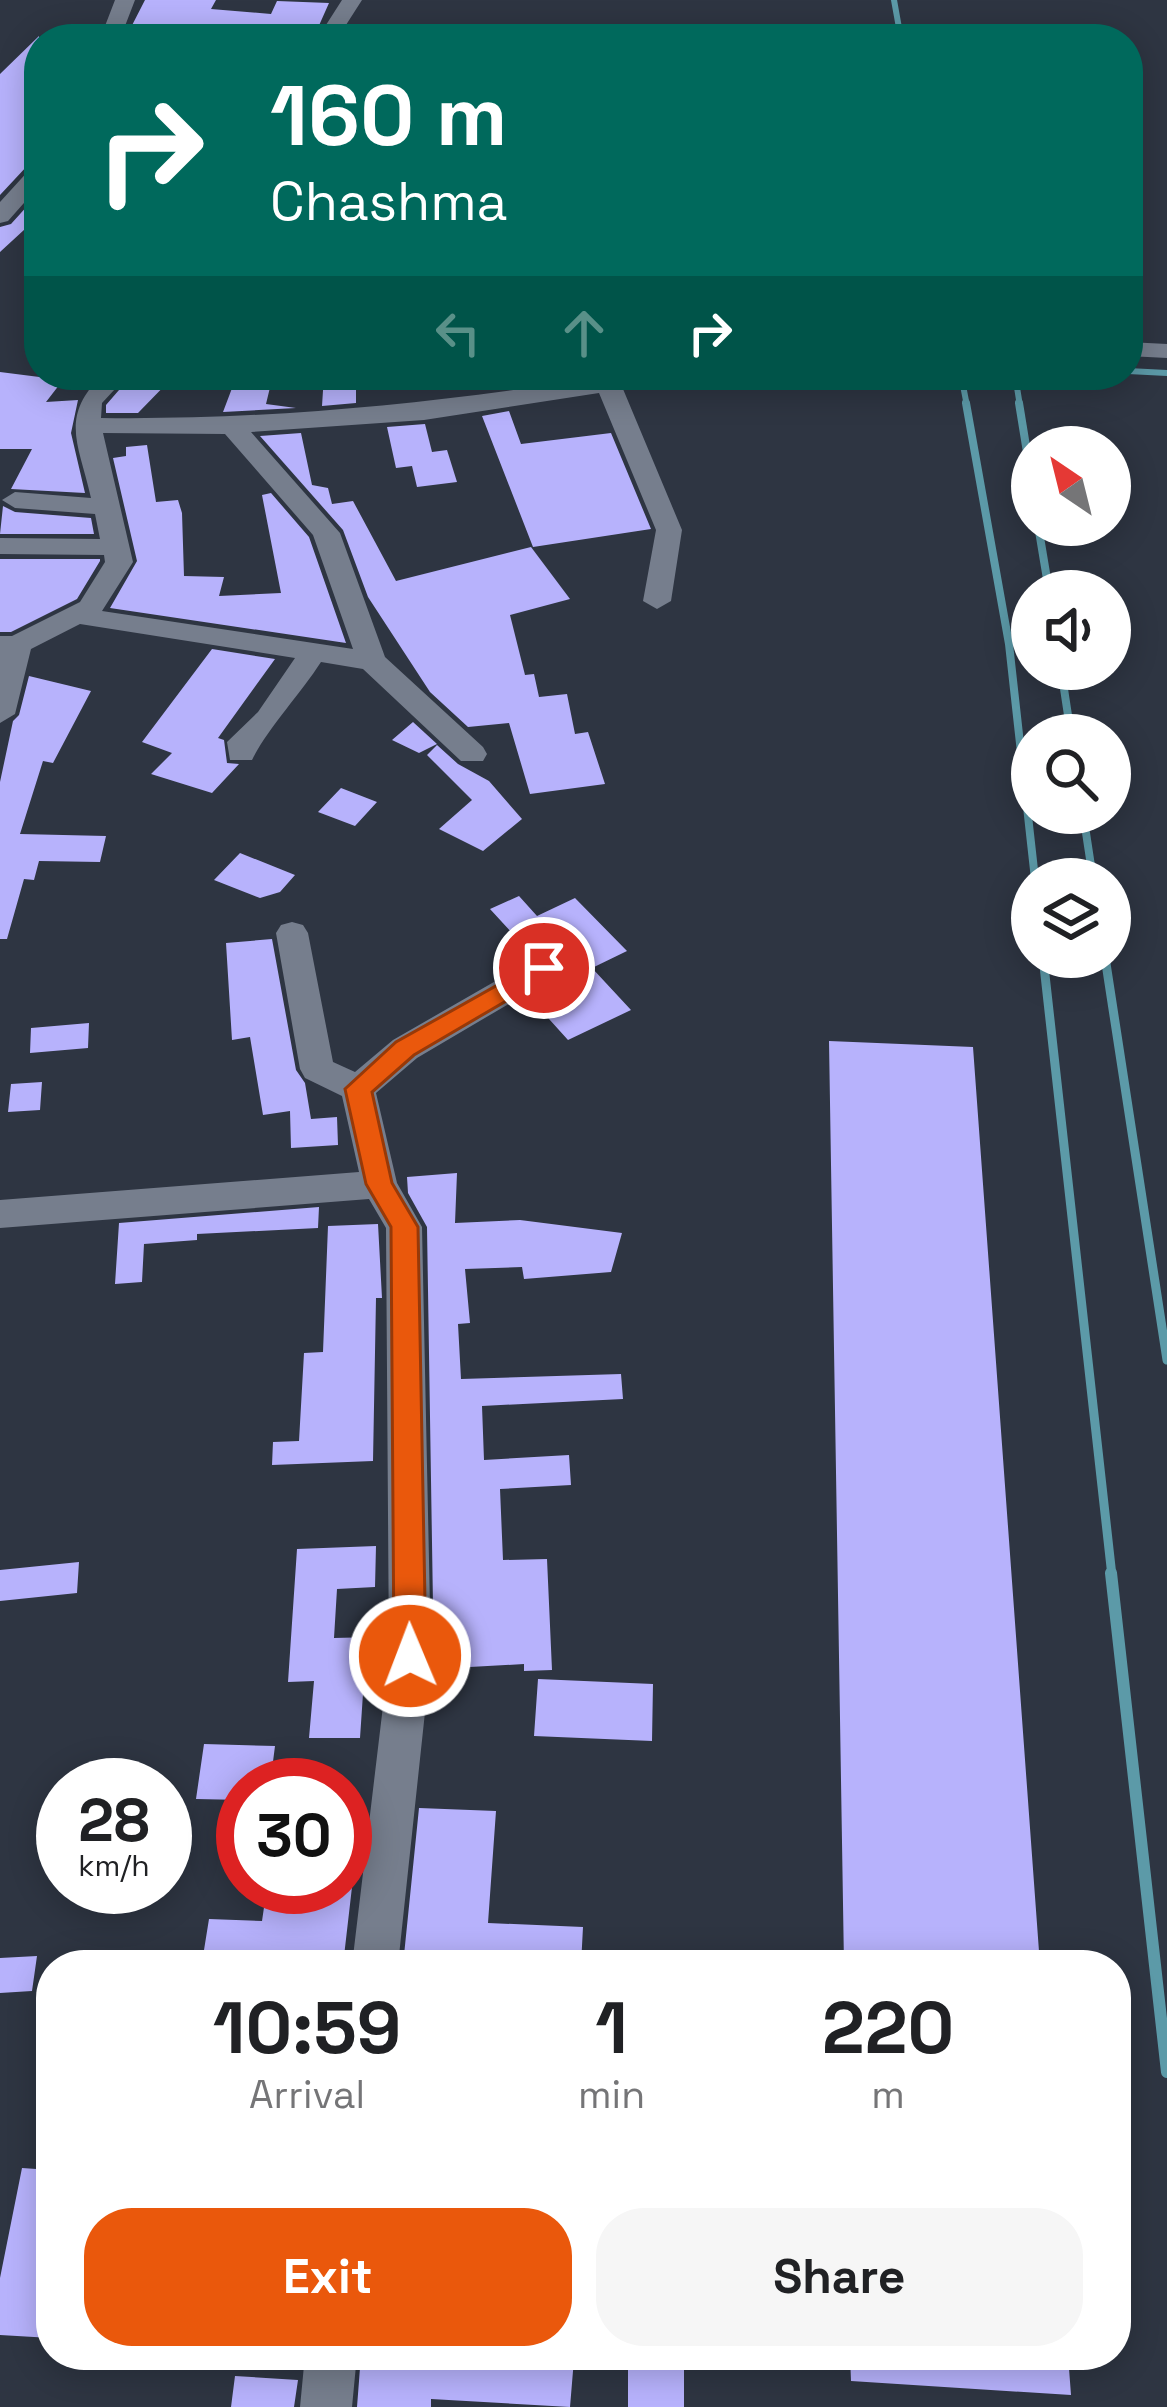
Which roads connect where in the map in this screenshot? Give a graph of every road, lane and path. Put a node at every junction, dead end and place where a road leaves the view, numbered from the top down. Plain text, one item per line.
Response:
1 (24, 189) edge
2 (0, 216) edge
3 (101, 390) edge
4 (559, 390) edge
5 (611, 390) edge
6 (88, 425) junction
7 (232, 426) junction
8 (15, 500) dead end
9 (105, 507) junction
10 (0, 546) edge
11 (115, 547) junction
12 (657, 601) dead end
13 (76, 615) junction
14 (9, 645) edge
15 (313, 653) junction
16 (372, 661) junction
17 (0, 714) edge
18 (241, 753) dead end
19 (472, 754) dead end
20 (292, 933) dead end
21 (544, 968) dead end
22 (358, 1089) junction
23 (379, 1184) junction
24 (0, 1214) edge
25 (377, 1950) edge
26 (330, 2370) edge
27 (326, 2407) edge

1 - 2 street
3 - 6 street
4 - 7 street
5 - 12 street
6 - 7 street
6 - 9 street
7 - 16 street
8 - 9 street
9 - 11 street
10 - 11 street
11 - 13 street
13 - 14 street
13 - 15 street
14 - 17 street
15 - 16 street
15 - 18 street
16 - 19 street
20 - 22 street
21 - 22 street
22 - 23 street
23 - 24 street
23 - 25 street
26 - 27 street

